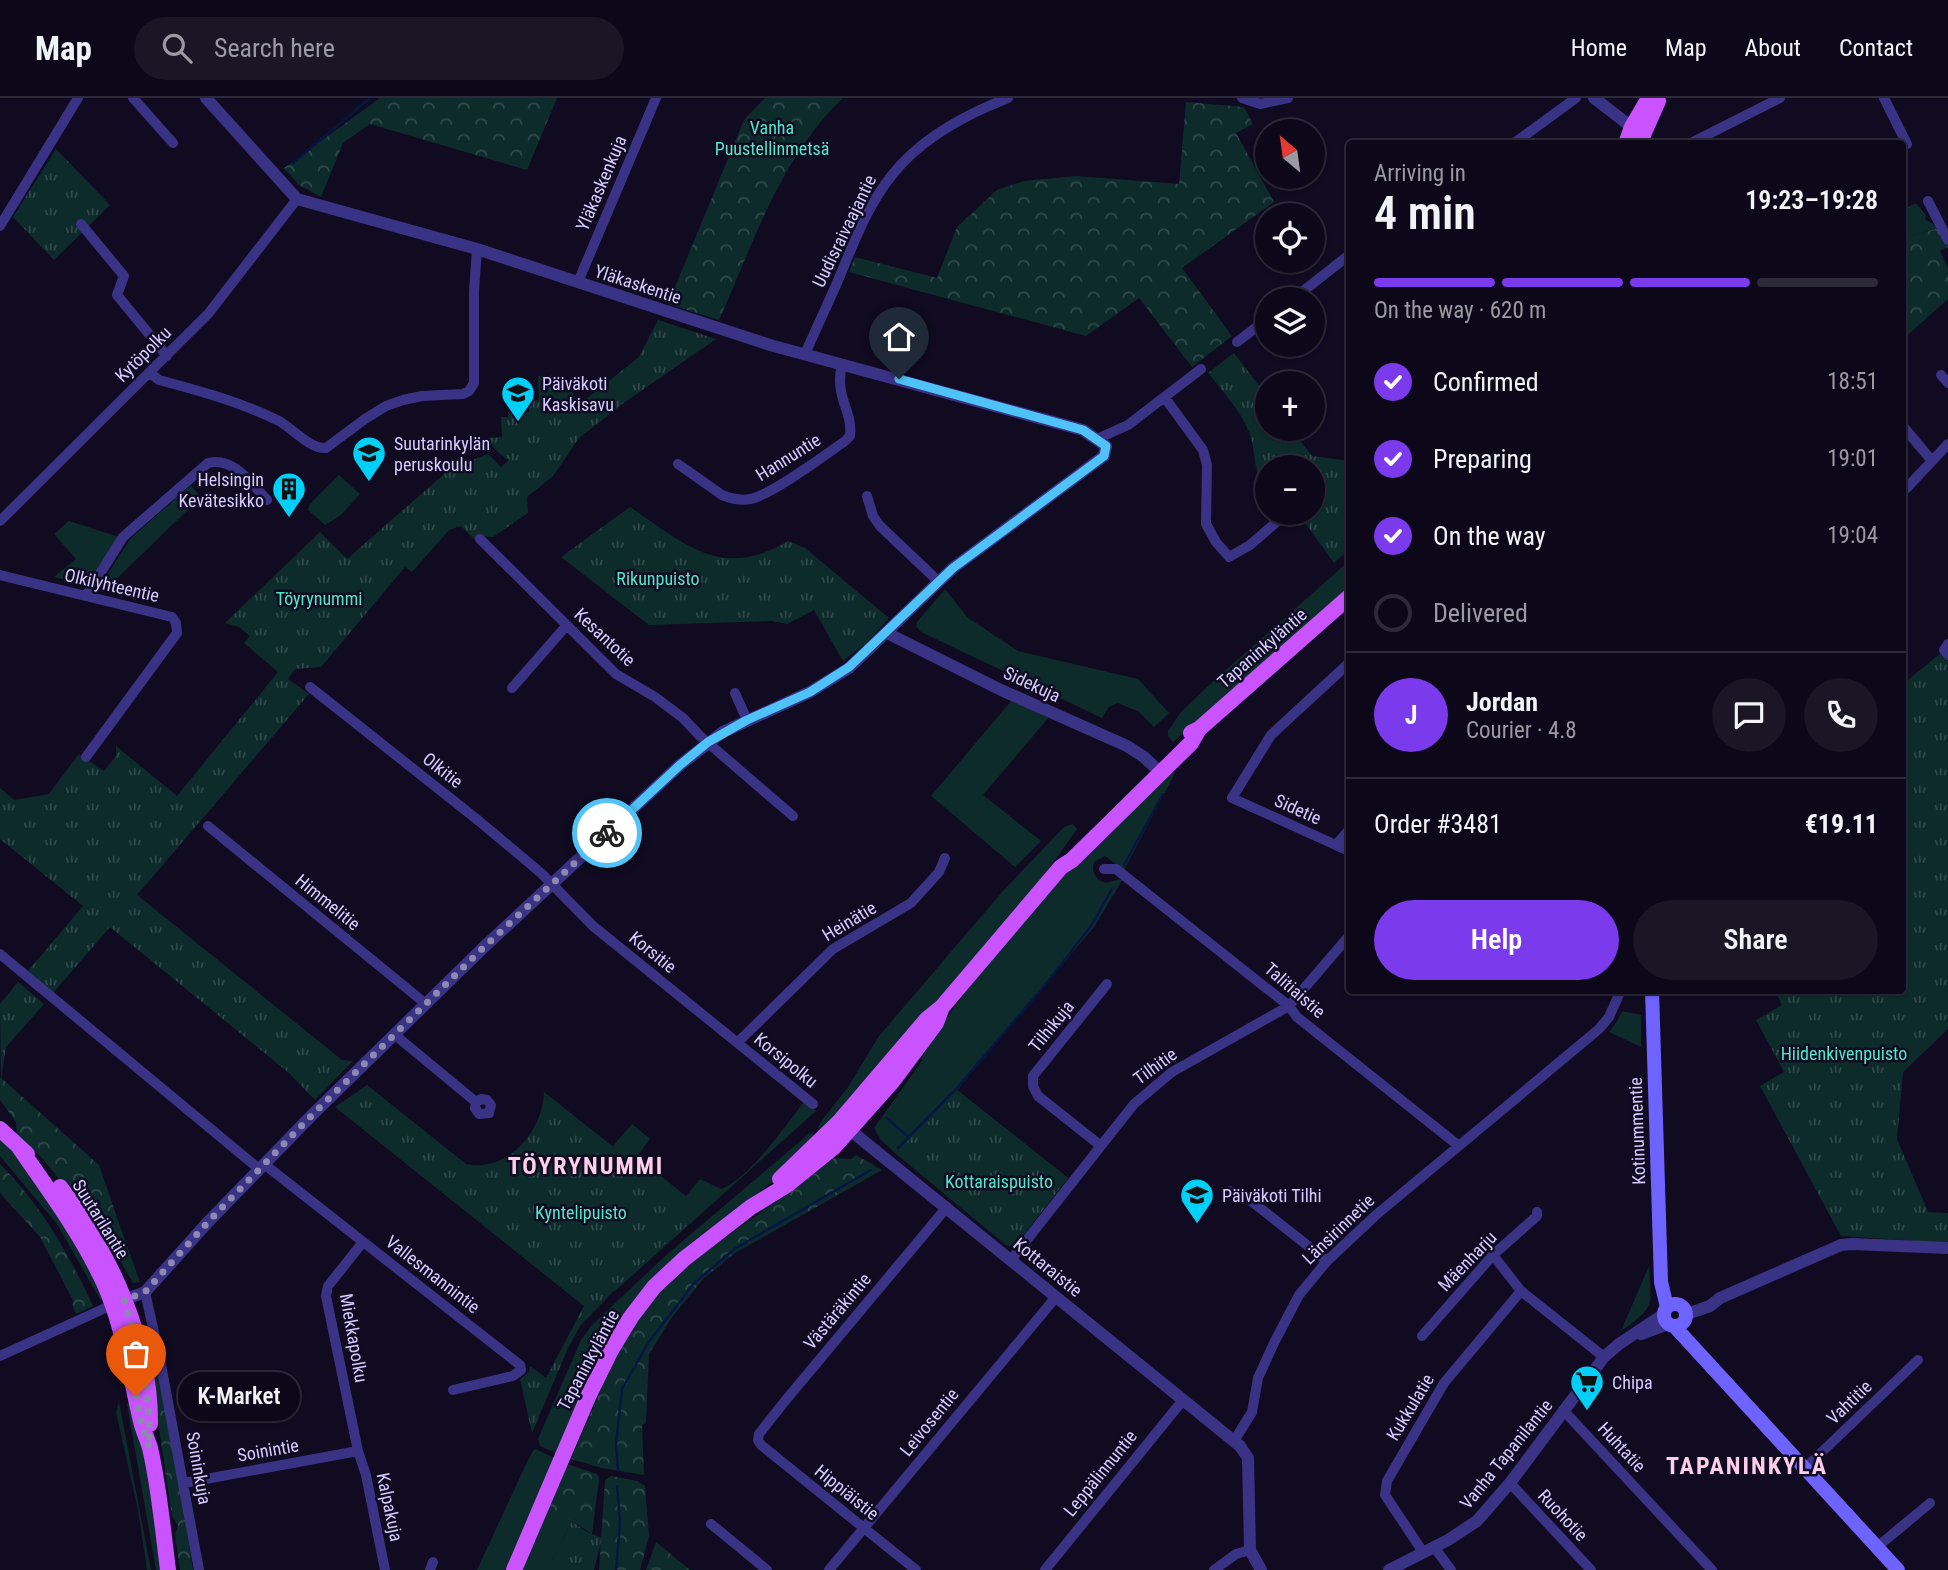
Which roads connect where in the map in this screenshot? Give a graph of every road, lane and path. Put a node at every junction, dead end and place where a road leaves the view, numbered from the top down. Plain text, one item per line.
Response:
1 (78, 98) edge
2 (133, 98) edge
3 (205, 98) edge
4 (656, 98) edge
5 (1008, 98) edge
6 (1242, 98) edge
7 (1288, 98) edge
8 (1576, 98) edge
9 (1594, 98) edge
10 (1649, 98) edge
11 (1659, 98) edge
12 (1780, 98) edge
13 (1884, 98) edge
14 (1637, 135) edge
15 (1518, 140) edge
16 (1697, 140) edge
17 (1906, 140) edge
18 (173, 142) dead end
19 (297, 199) junction
20 (1928, 201) dead end
21 (81, 224) dead end
22 (0, 226) edge
23 (1948, 240) edge
24 (477, 250) junction
25 (1346, 257) edge
26 (578, 282) junction
27 (1308, 287) edge
28 (1255, 328) edge
29 (1237, 342) dead end
30 (805, 354) junction
31 (167, 356) junction
32 (842, 364) junction
33 (1202, 369) dead end
34 (150, 373) junction
35 (1165, 398) junction
36 (1906, 430) edge
37 (1097, 439) junction
38 (1948, 444) edge
39 (1932, 461) junction
40 (678, 464) dead end
41 (1906, 489) edge
42 (867, 496) dead end
43 (267, 500) dead end
44 (0, 522) edge
45 (1273, 525) edge
46 (484, 543) dead end
47 (0, 575) edge
48 (938, 580) junction
49 (86, 596) junction
50 (1346, 600) edge
51 (567, 625) junction
52 (887, 633) junction
53 (1346, 666) edge
54 (310, 687) dead end
55 (512, 688) dead end
56 (735, 693) dead end
57 (747, 720) junction
58 (708, 742) junction
59 (86, 757) dead end
60 (1156, 768) junction
61 (793, 816) dead end
62 (208, 826) dead end
63 (1346, 833) edge
64 (1336, 845) junction
65 (1346, 850) edge
66 (945, 858) dead end
67 (1104, 869) dead end
68 (552, 883) junction
69 (1346, 940) edge
70 (0, 954) edge
71 (1107, 984) dead end
72 (1619, 994) edge
73 (1652, 994) edge
74 (426, 1004) junction
75 (1289, 1006) junction
76 (395, 1035) junction
77 (738, 1042) junction
78 (476, 1102) dead end
79 (813, 1104) dead end
80 (845, 1125) junction
81 (0, 1129) edge
82 (1101, 1146) junction
83 (1459, 1146) junction
84 (261, 1166) junction
85 (1230, 1191) dead end
86 (947, 1207) junction
87 (1537, 1212) dead end
88 (363, 1242) junction
89 (1948, 1248) edge
90 (1493, 1255) junction
91 (1011, 1260) junction
92 (1327, 1261) junction
93 (1521, 1291) junction
94 (145, 1292) junction
95 (1056, 1297) junction
96 (118, 1303) junction
97 (1676, 1315) junction
98 (1422, 1336) dead end
99 (0, 1356) edge
100 (1604, 1357) junction
101 (1918, 1360) dead end
102 (453, 1390) dead end
103 (1184, 1400) junction
104 (1563, 1410) junction
105 (758, 1440) joint
106 (1234, 1441) junction
107 (358, 1451) junction
108 (1804, 1469) junction
109 (184, 1483) junction
110 (1510, 1483) junction
111 (1930, 1503) dead end
112 (711, 1524) dead end
113 (863, 1528) junction
114 (1876, 1548) junction
115 (1250, 1550) junction
116 (1428, 1550) junction
117 (169, 1566) edge
118 (199, 1570) edge
119 (385, 1570) edge
120 (514, 1570) edge
121 (767, 1570) edge
122 (829, 1570) edge
123 (916, 1570) edge
124 (1045, 1570) edge
125 (1214, 1570) edge
126 (1261, 1570) edge
127 (1389, 1570) edge
128 (1451, 1570) edge
129 (1591, 1570) edge
130 (1712, 1570) edge
131 (1898, 1570) edge

1 - 22 street
2 - 18 street
3 - 19 street
4 - 26 street, Yläkaskenkuja
5 - 30 street, Uudisraivaajantie
6 - 7 street
8 - 15 street
9 - 14 street
10 - 14 main road
11 - 14 main road
12 - 16 street
13 - 17 street
19 - 24 street, Yläkaskentie
19 - 31 street, Kytöpolku
20 - 23 street
21 - 31 street
24 - 26 street, Yläkaskentie
24 - 34 street
25 - 27 street
26 - 30 street, Yläkaskentie
28 - 29 street
30 - 32 street, Yläkaskentie
31 - 34 street, Kytöpolku
32 - 37 street, Yläkaskentie
32 - 40 street, Hannuntie
33 - 35 street
34 - 44 street, Kytöpolku
35 - 37 street
35 - 45 street
36 - 39 street
37 - 48 street
38 - 39 street
39 - 41 street
42 - 48 street
43 - 49 street
46 - 51 street, Kesantotie
47 - 49 street, Olkilyhteentie
48 - 52 street
49 - 59 street, Olkilyhteentie
50 - 60 main road, Tapaninkyläntie
51 - 55 street
51 - 58 street, Kesantotie
52 - 57 street
52 - 60 street, Sidekuja
53 - 64 street, Sidetie
54 - 68 street, Olkitie
56 - 57 street
57 - 58 street
58 - 61 street, Kesantotie
58 - 68 street
60 - 80 main road, Tapaninkyläntie
62 - 74 street, Himmelitie
63 - 64 street
64 - 65 street, Sidetie
66 - 77 street, Heinätie
67 - 75 street, Talitiaistie
68 - 74 street
68 - 77 street, Korsitie
69 - 75 street, Tilhitie
70 - 84 street, Vallesmannintie
71 - 82 street, Tilhikuja
72 - 83 street, Länsirinnetie
73 - 97 main road, Kotinummentie
74 - 76 street
75 - 82 street, Tilhitie
75 - 83 street, Talitiaistie
76 - 78 street
76 - 84 street
77 - 79 street, Korsipolku
80 - 86 street, Kottaraistie
80 - 120 main road, Tapaninkyläntie
81 - 96 main road, Suutarilantie
82 - 91 street, Tilhitie
83 - 92 street, Länsirinnetie
84 - 88 street, Vallesmannintie
84 - 94 street
85 - 92 street
86 - 91 street, Kottaraistie
86 - 105 street, Västäräkintie
87 - 90 street, Mäenharju
88 - 102 street, Vallesmannintie
88 - 107 street, Miekkapolku
89 - 97 street, Vanha Tapanilantie
90 - 93 street
90 - 98 street, Mäenharju
91 - 95 street, Kottaraistie
92 - 106 street, Länsirinnetie
93 - 100 street
93 - 116 street, Kukkulatie
94 - 96 street
94 - 109 street, Soininkuja
95 - 103 street, Kottaraistie
95 - 113 street, Leivosentie
96 - 99 street
96 - 117 main road, Suutarilantie
97 - 100 street, Vanha Tapanilantie
97 - 108 main road, Kotinummentie
100 - 104 street, Vanha Tapanilantie
101 - 108 street, Vahtitie
103 - 106 street, Kottaraistie
103 - 124 street, Leppälinnuntie
104 - 110 street, Vanha Tapanilantie
104 - 130 street, Huhtatie
105 - 113 street, Hippiäistie
106 - 115 street
107 - 109 street, Soinintie
107 - 119 street, Kalpakuja
108 - 114 main road, Kotinummentie
109 - 118 street, Soininkuja
110 - 116 street, Vanha Tapanilantie
110 - 129 street, Ruohotie
111 - 114 street
112 - 121 street
113 - 122 street, Leivosentie
113 - 123 street, Hippiäistie
114 - 131 main road, Kotinummentie
115 - 125 street
115 - 126 street
116 - 127 street, Vanha Tapanilantie
116 - 128 street, Kukkulatie

